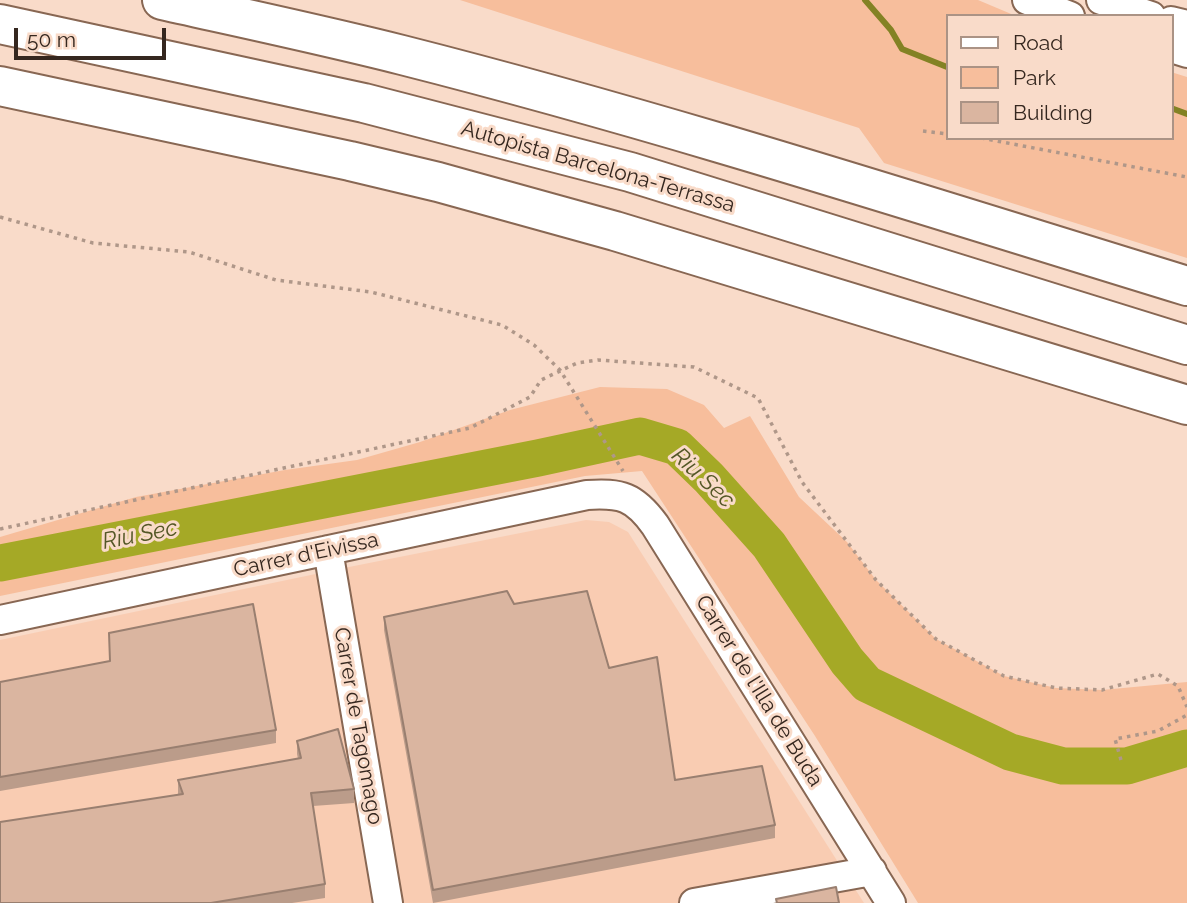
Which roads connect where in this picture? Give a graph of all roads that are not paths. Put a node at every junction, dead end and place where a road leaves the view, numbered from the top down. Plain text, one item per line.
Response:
1 (162, 0) edge
2 (221, 0) edge
3 (1027, 0) edge
4 (1101, 0) edge
5 (1065, 14) edge
6 (1145, 14) edge
7 (0, 24) edge
8 (314, 33) junction
9 (0, 86) edge
10 (1187, 286) edge
11 (1187, 345) edge
12 (1187, 405) edge
13 (614, 493) joint
14 (328, 550) junction
15 (0, 620) edge
16 (872, 871) junction
17 (388, 903) edge
18 (694, 903) edge
19 (891, 903) edge

1 - 8 highway
2 - 8 highway
3 - 5 street
4 - 6 street
7 - 11 highway, Autopista Barcelona-Terrassa
8 - 10 highway
9 - 12 highway
13 - 14 street, Carrer d'Eivissa
13 - 16 street, Carrer de l'Illa de Buda
14 - 15 street, Carrer d'Eivissa
14 - 17 street, Carrer de Tagomago
16 - 18 street
16 - 19 street, Carrer de l'Illa de Buda

